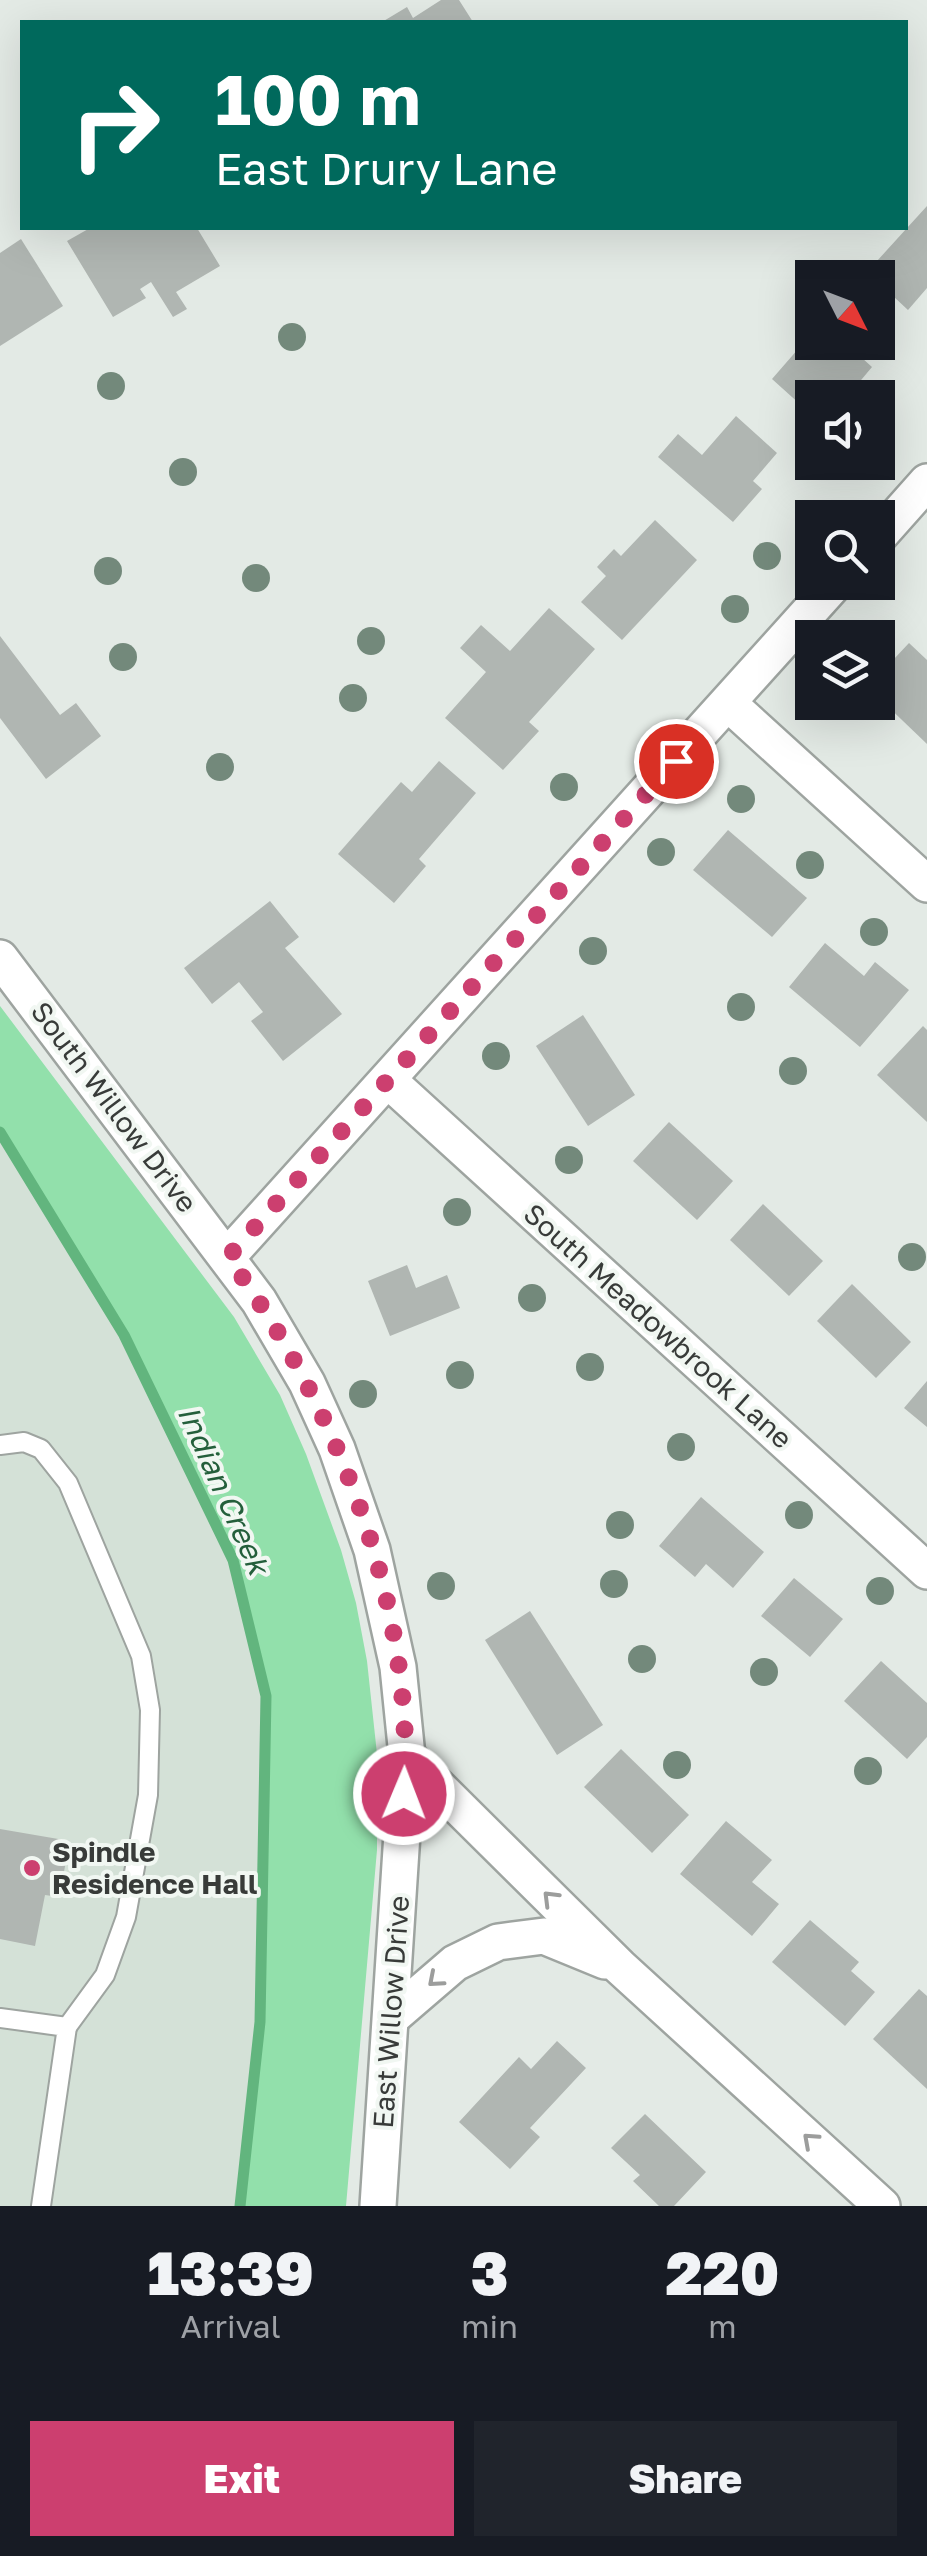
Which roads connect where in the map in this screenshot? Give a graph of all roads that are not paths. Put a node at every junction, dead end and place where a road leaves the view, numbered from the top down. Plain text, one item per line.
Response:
1 (927, 482) edge
2 (895, 517) edge
3 (820, 600) edge
4 (728, 703) junction
5 (927, 884) edge
6 (0, 958) edge
7 (389, 1080) junction
8 (228, 1257) junction
9 (0, 1444) edge
10 (927, 1571) edge
11 (407, 1756) junction
12 (620, 1967) junction
13 (0, 2018) edge
14 (391, 2018) junction
15 (67, 2027) junction
16 (41, 2206) edge
17 (378, 2206) edge
18 (882, 2206) edge

1 - 2 street
3 - 4 street
4 - 5 street
4 - 7 street
6 - 8 street, South Willow Drive
7 - 8 street
7 - 10 street, South Meadowbrook Lane
8 - 11 street, East Willow Drive
9 - 15 lane
12 -> 11 street
11 - 14 street, East Willow Drive
12 -> 14 street
18 -> 12 street
13 - 15 lane
14 - 17 street, East Willow Drive
15 - 16 lane

